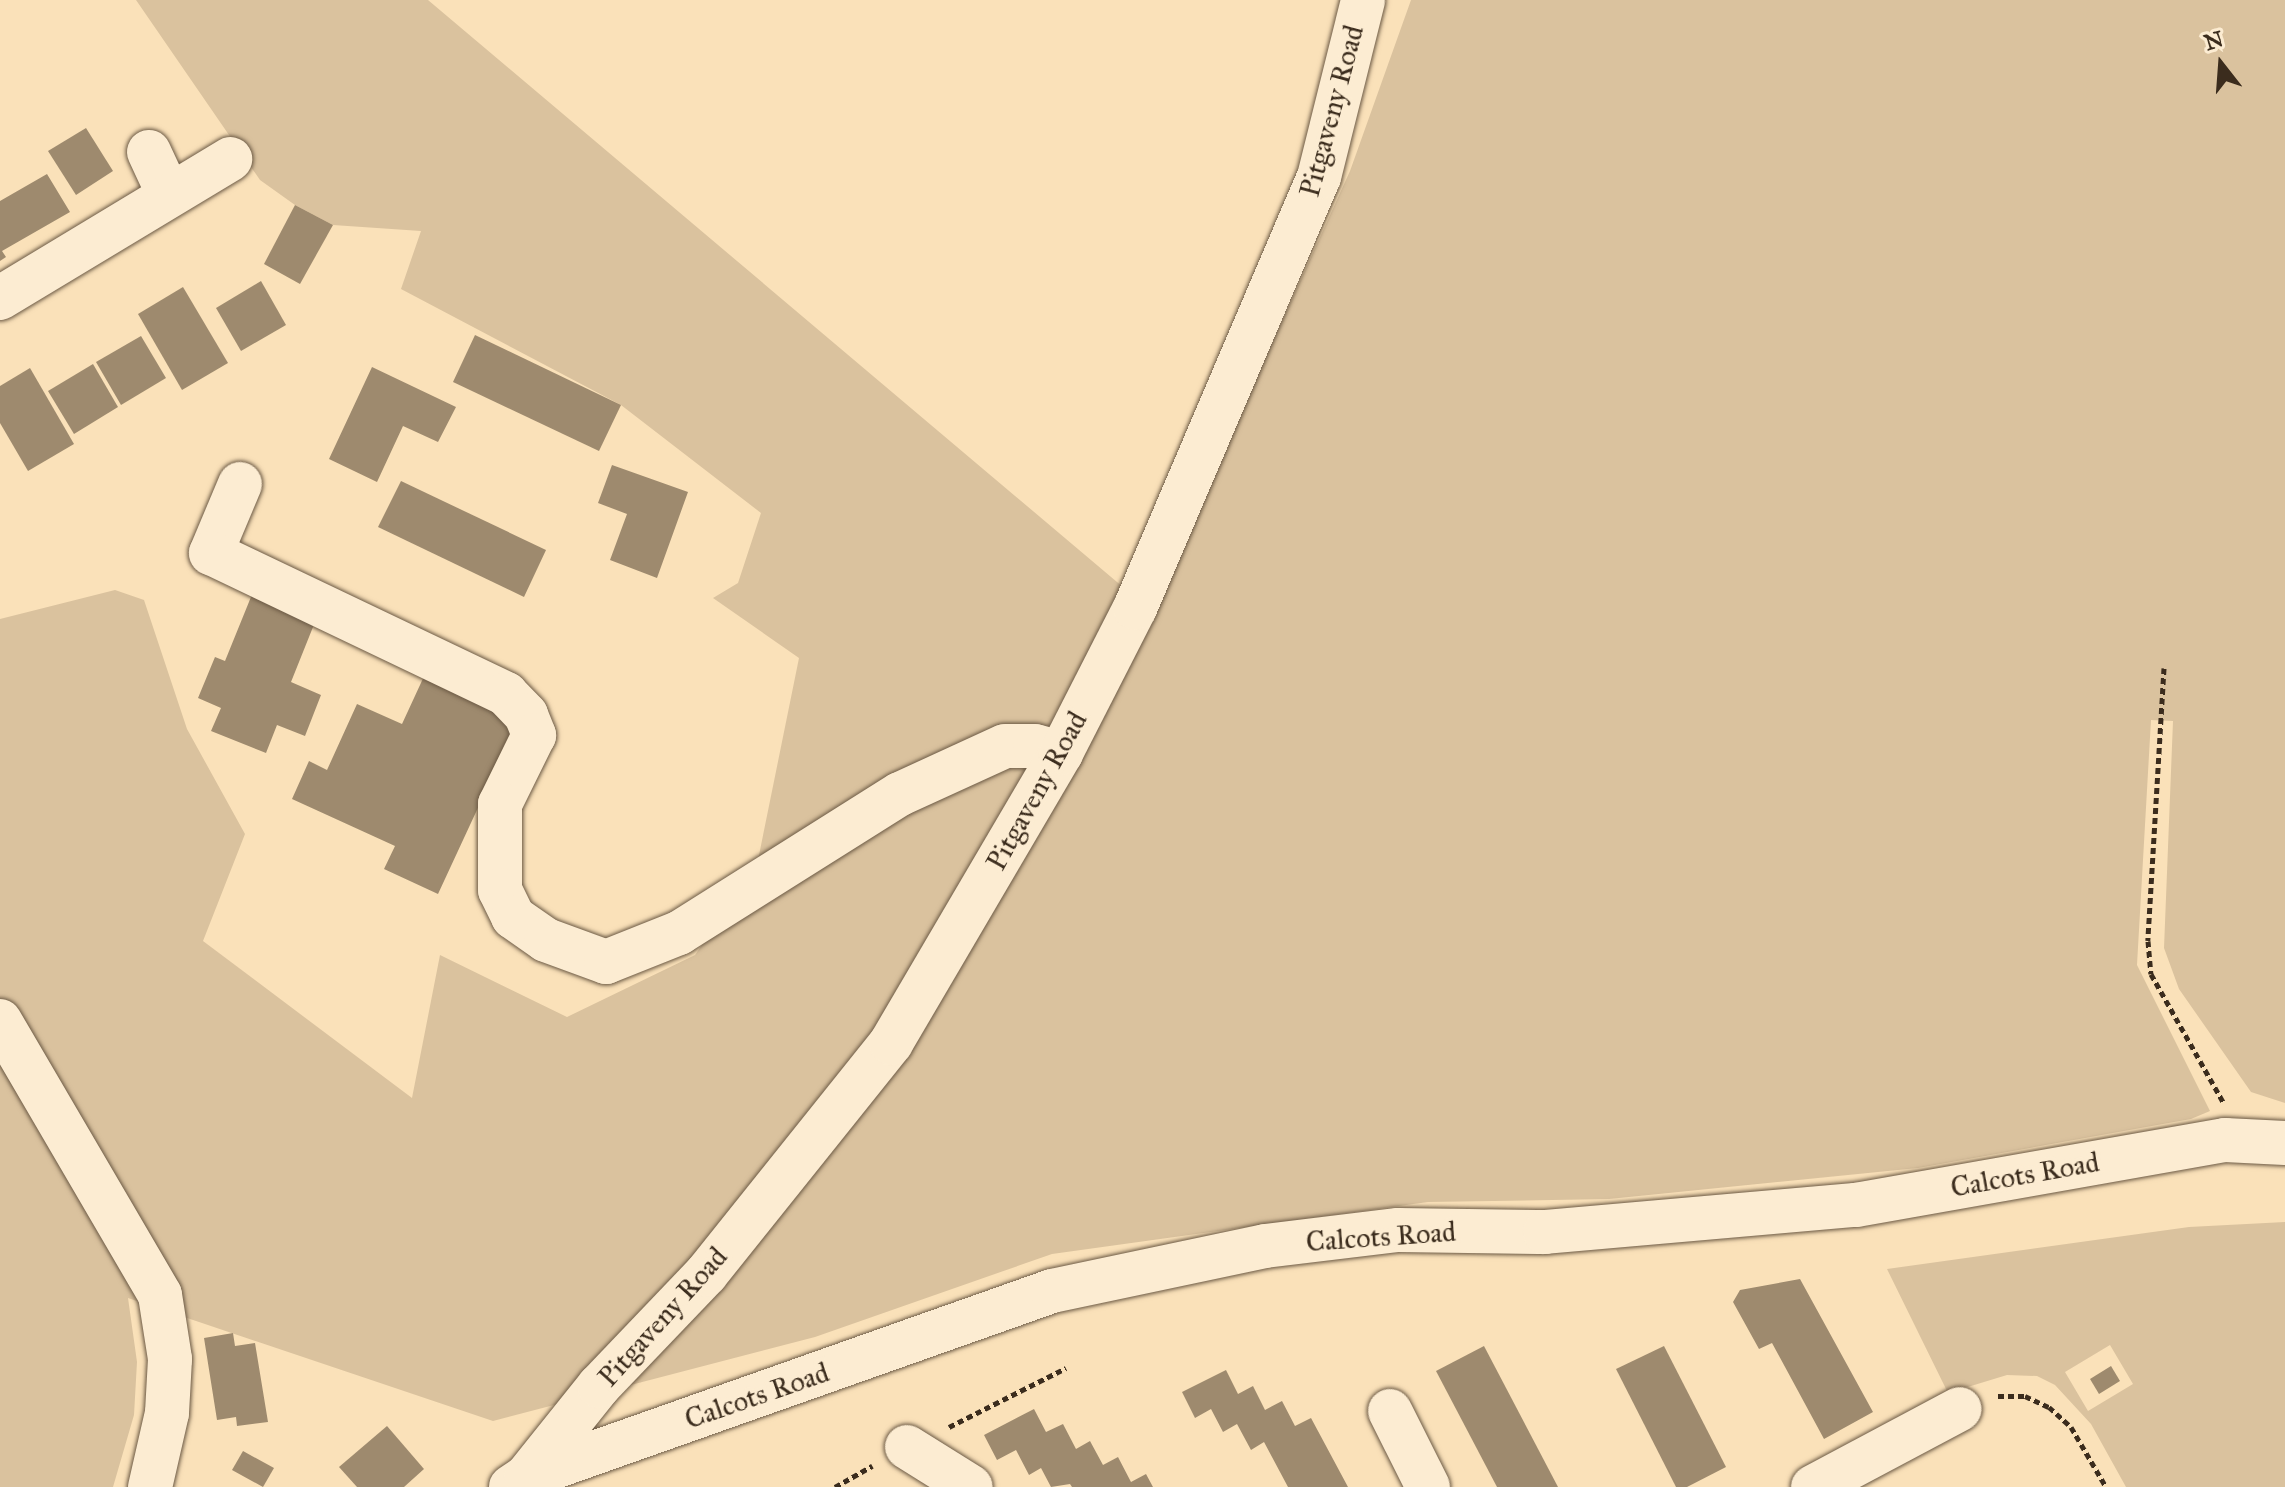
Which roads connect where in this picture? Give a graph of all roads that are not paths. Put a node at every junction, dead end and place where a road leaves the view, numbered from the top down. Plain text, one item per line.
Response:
1 (1363, 0) edge
2 (149, 152) dead end
3 (230, 159) dead end
4 (169, 195) junction
5 (0, 298) edge
6 (240, 484) dead end
7 (1061, 753) junction
8 (0, 1021) edge
9 (2265, 1142) edge
10 (1960, 1409) road end
11 (1390, 1411) dead end
12 (907, 1447) dead end
13 (518, 1482) edge
14 (150, 1487) edge
15 (971, 1487) edge
16 (1428, 1487) edge
17 (1813, 1487) edge

1 - 7 street, Pitgaveny Road
2 - 4 street
3 - 4 street
4 - 5 street
6 - 7 street
7 - 13 street, Pitgaveny Road
8 - 14 street
9 - 13 street, Calcots Road
10 - 17 street
11 - 16 street
12 - 15 street

